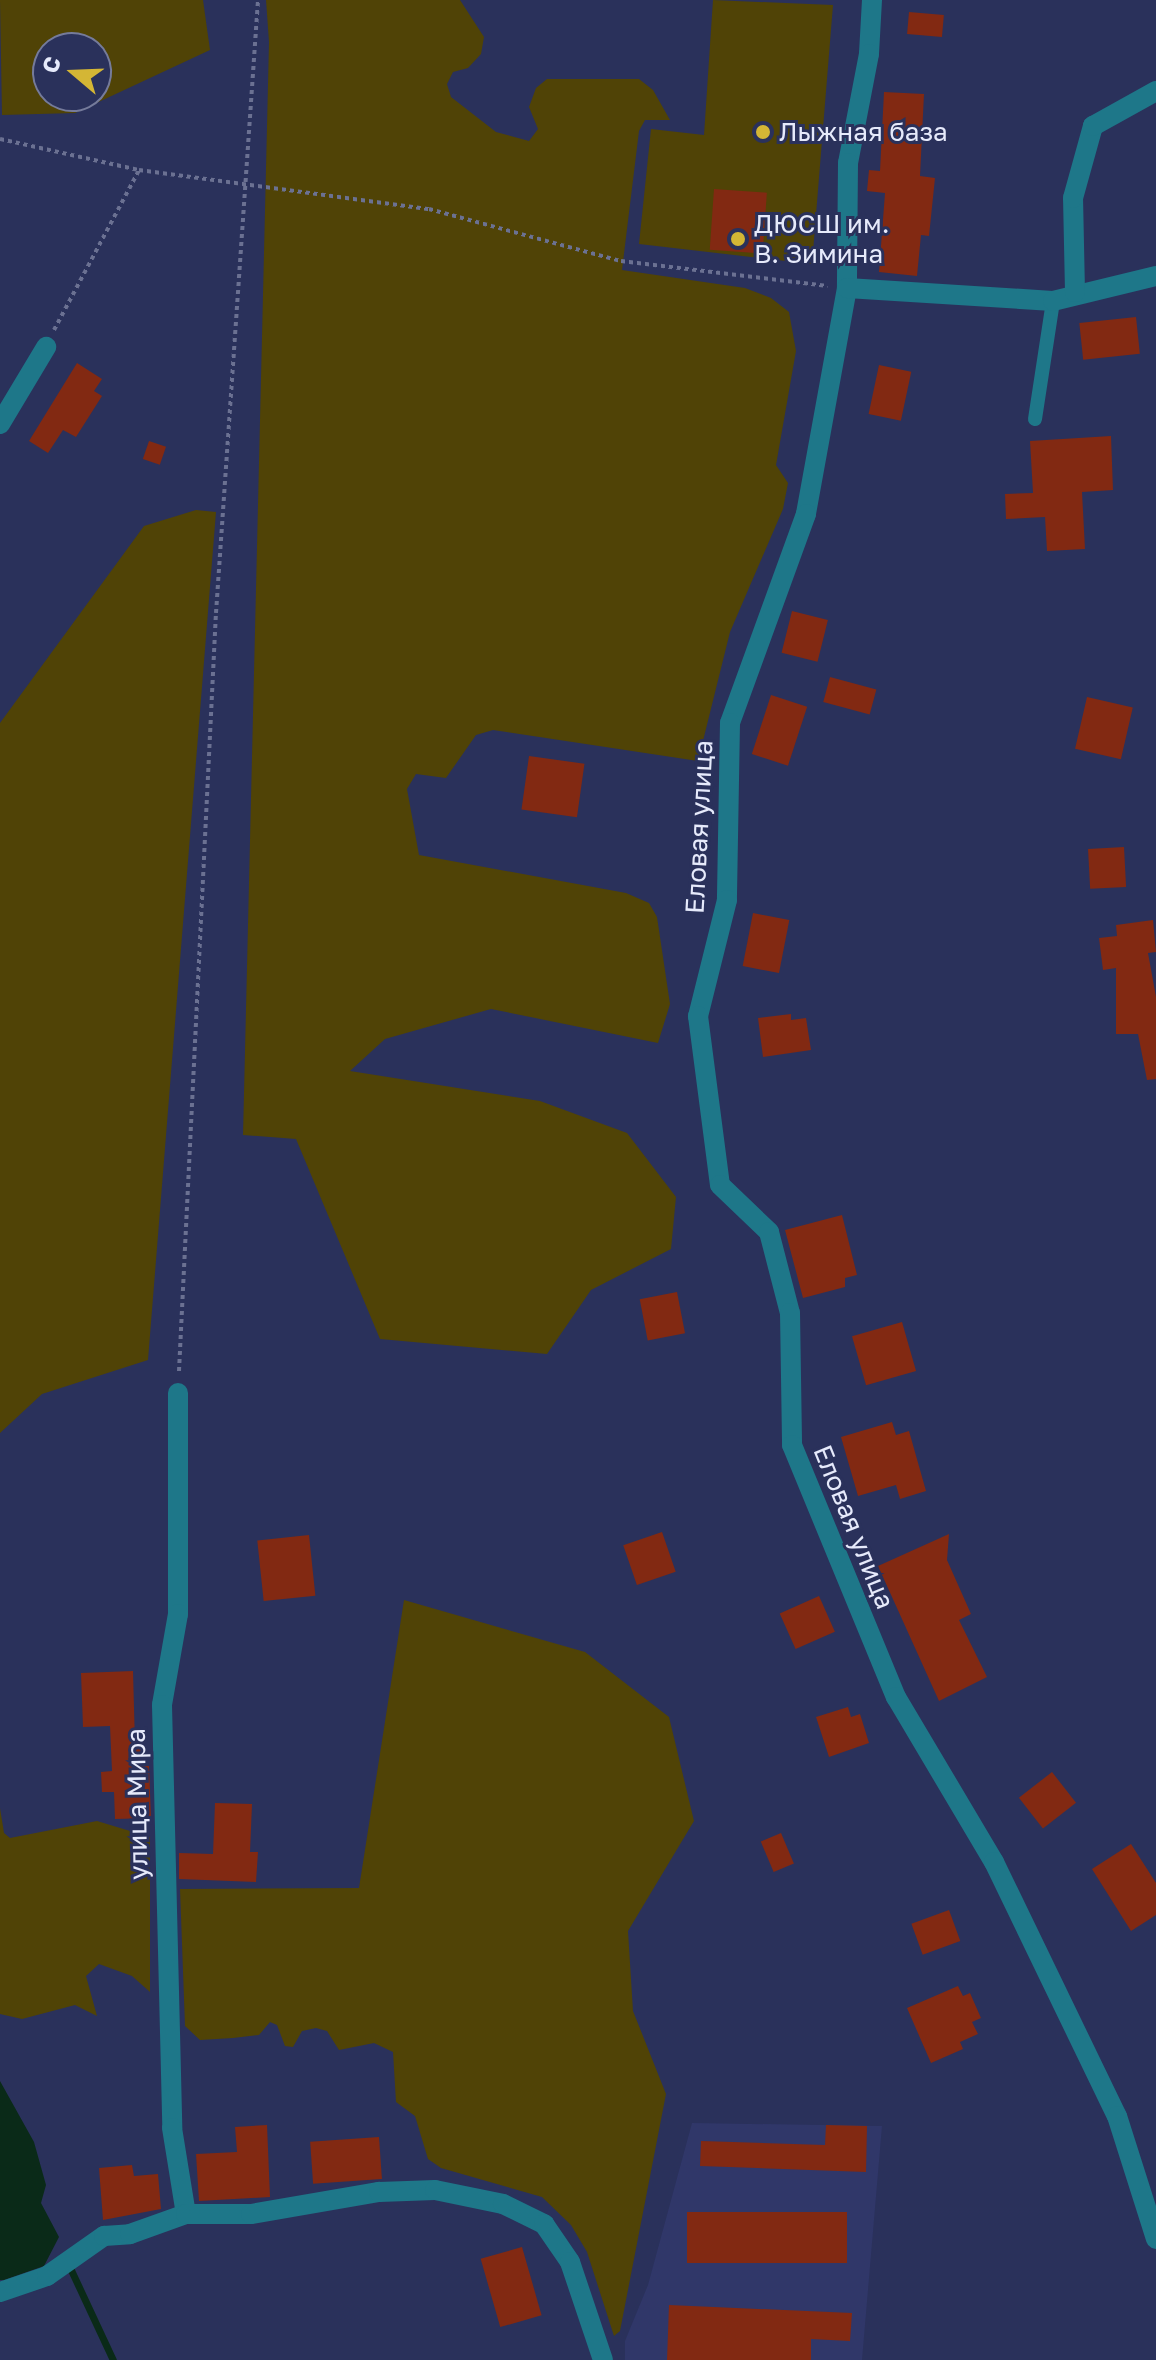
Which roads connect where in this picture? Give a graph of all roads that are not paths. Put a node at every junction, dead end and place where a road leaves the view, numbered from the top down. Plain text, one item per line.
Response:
1 (872, 0) edge
2 (1156, 91) edge
3 (1156, 276) edge
4 (847, 288) junction
5 (1075, 292) junction
6 (1053, 301) junction
7 (46, 347) road end
8 (1035, 419) dead end
9 (0, 424) edge
10 (178, 1393) road end
11 (186, 2214) junction
12 (1156, 2239) edge
13 (0, 2292) edge
14 (603, 2360) edge

1 - 4 street, Еловая улица
2 - 5 street
3 - 5 street
4 - 6 street
4 - 12 street, Еловая улица
5 - 6 street
6 - 8 lane
7 - 9 street
10 - 11 street, улица Мира
11 - 13 street
11 - 14 street

